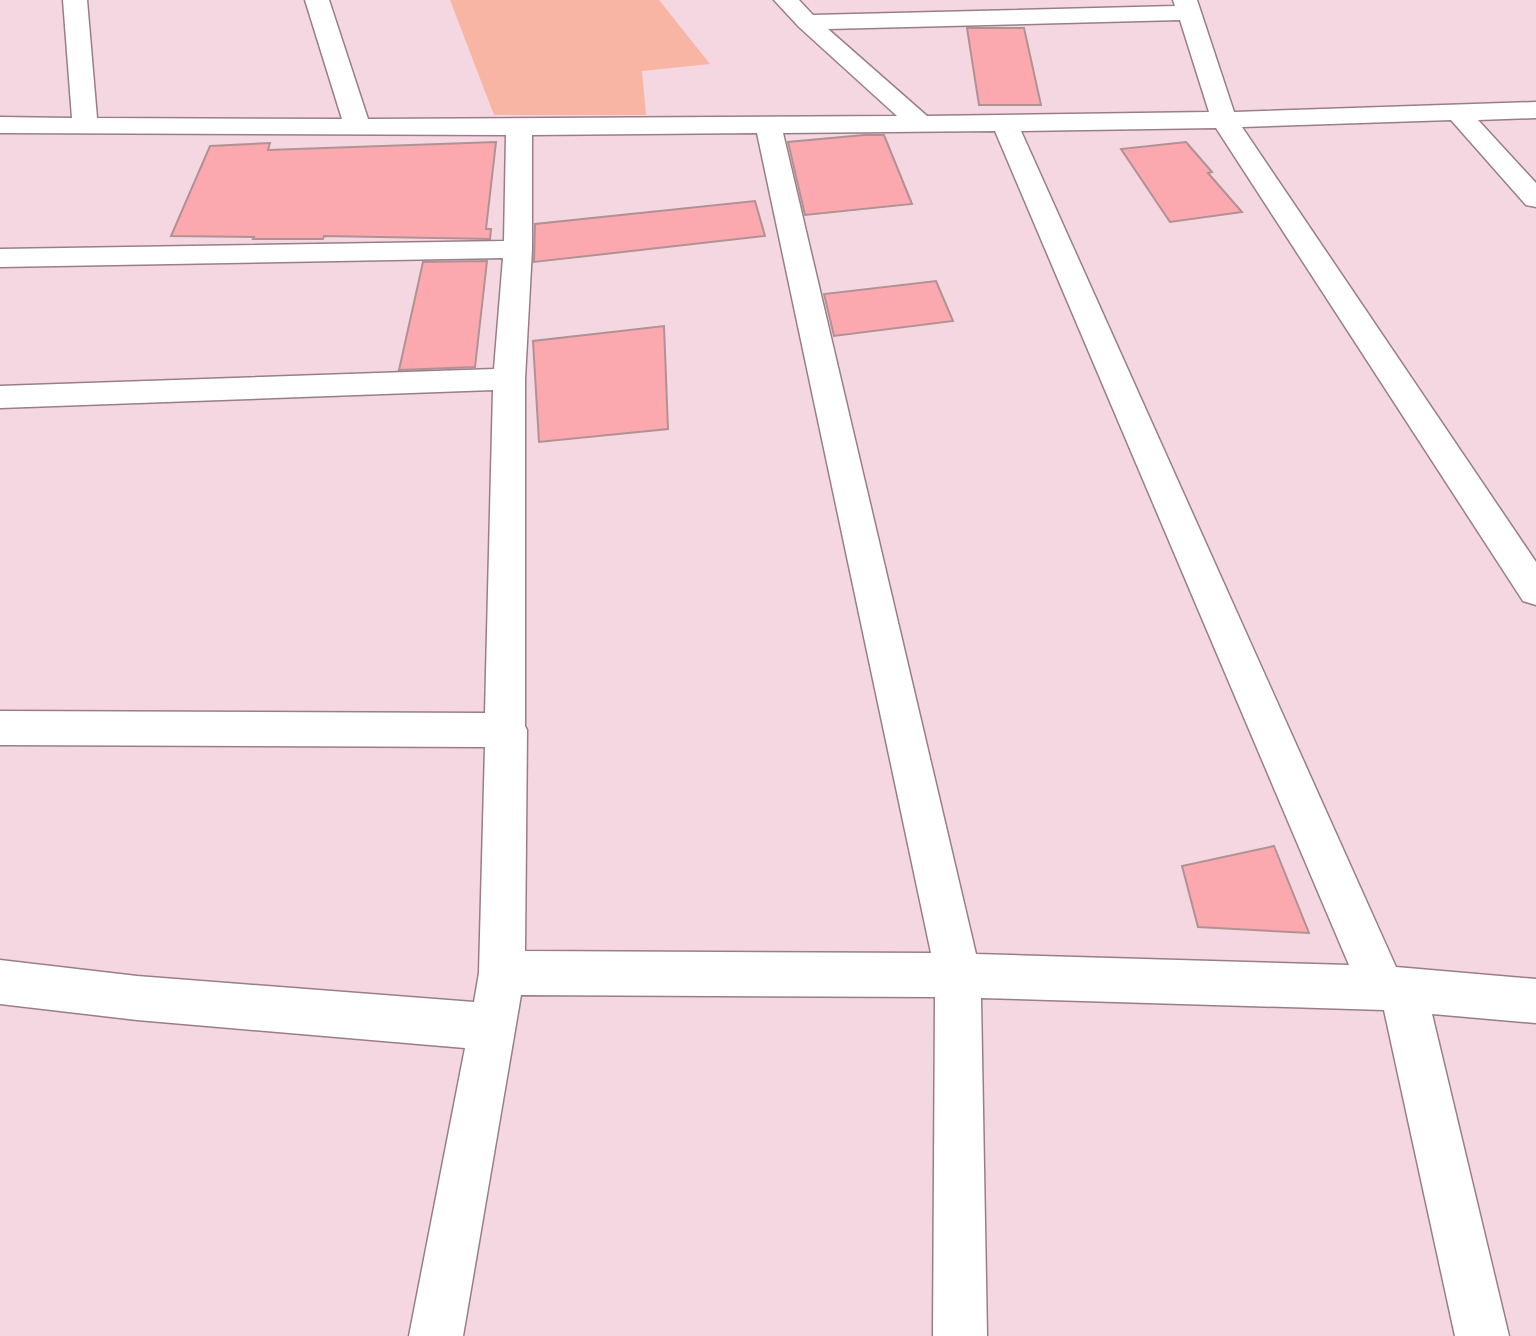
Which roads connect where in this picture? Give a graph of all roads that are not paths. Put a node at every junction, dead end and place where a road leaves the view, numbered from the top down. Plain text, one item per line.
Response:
1 (75, 0) edge
2 (317, 0) edge
3 (786, 0) edge
4 (1187, 6) edge
5 (973, 9) edge
6 (807, 22) junction
7 (1536, 110) edge
8 (1457, 112) junction
9 (1224, 120) junction
10 (919, 122) junction
11 (1006, 123) junction
12 (768, 124) junction
13 (0, 125) edge
14 (85, 125) junction
15 (358, 127) junction
16 (519, 127) junction
17 (1536, 199) edge
18 (518, 249) junction
19 (0, 258) edge
20 (509, 379) junction
21 (0, 397) edge
22 (1536, 591) edge
23 (0, 728) edge
24 (507, 730) junction
25 (502, 973) junction
26 (958, 975) junction
27 (0, 982) edge
28 (1392, 989) junction
29 (1536, 1001) edge
30 (494, 1027) junction
31 (436, 1336) edge
32 (960, 1336) edge
33 (1482, 1336) edge

1 - 14 street
2 - 15 street
3 - 6 street
4 - 5 street
4 - 9 street
5 - 6 street
6 - 10 street
7 - 8 street
8 - 9 street
8 - 17 street
9 - 11 street
9 - 22 street
10 - 11 street
10 - 12 street
11 - 28 street
12 - 16 street
12 - 26 street
13 - 14 street
14 - 15 street
15 - 16 street
16 - 18 street
18 - 19 street
18 - 20 street
20 - 21 street
20 - 24 street
23 - 24 street
24 - 25 street
25 - 26 street
25 - 30 street
26 - 28 street
26 - 32 street
27 - 30 street
28 - 29 street
28 - 33 street
30 - 31 street

